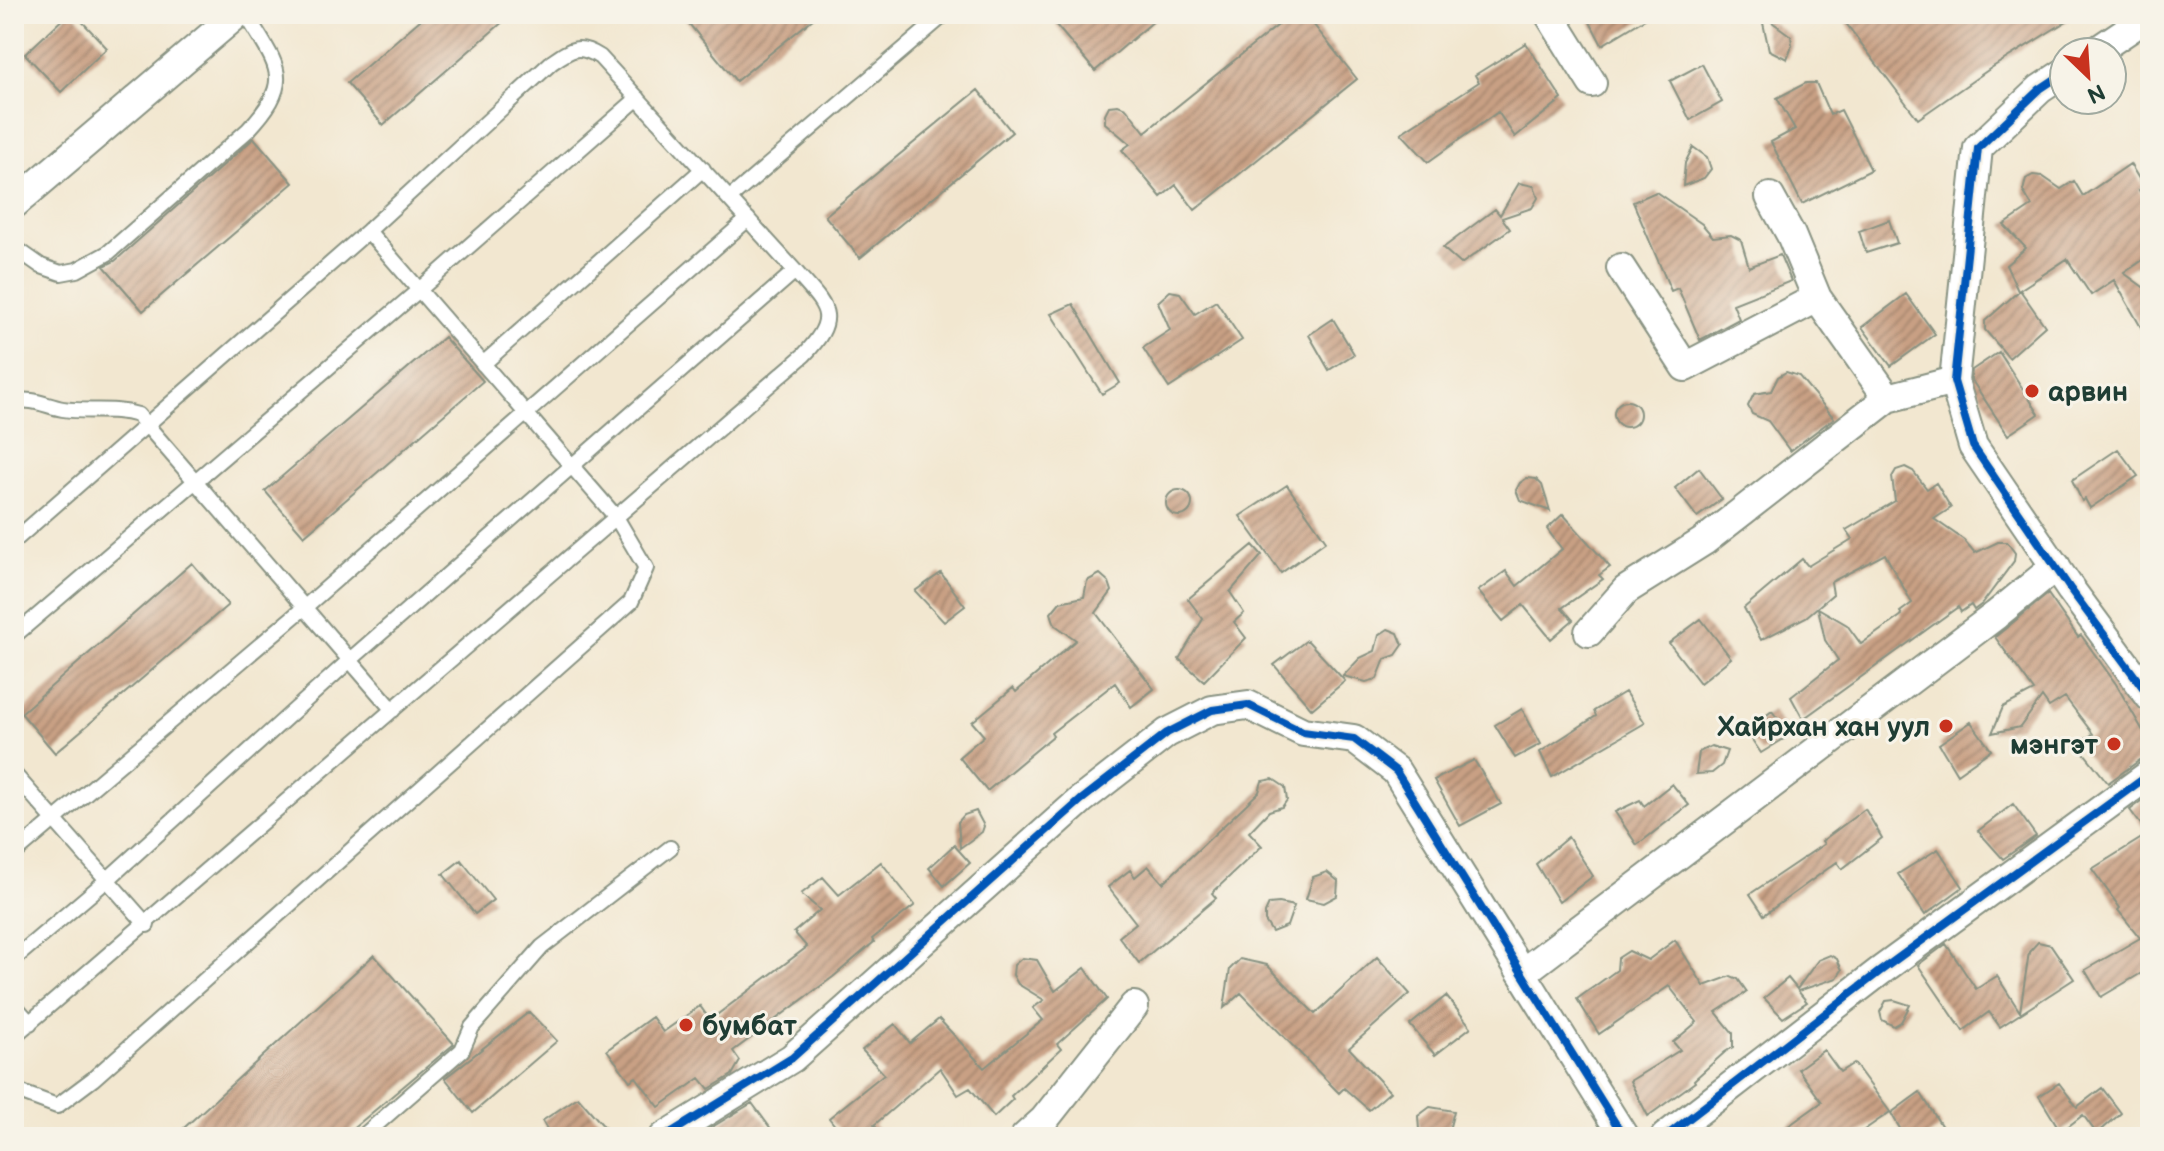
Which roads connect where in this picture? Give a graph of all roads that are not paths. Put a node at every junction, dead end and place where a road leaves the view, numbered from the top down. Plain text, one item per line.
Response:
1 (237, 14) edge
2 (246, 14) edge
3 (945, 14) edge
4 (1549, 14) edge
5 (2150, 15) edge
6 (2119, 36) edge
7 (1592, 83) dead end
8 (2048, 84) edge
9 (638, 98) junction
10 (703, 169) junction
11 (1770, 197) dead end
12 (730, 198) junction
13 (14, 204) edge
14 (748, 219) junction
15 (368, 231) junction
16 (14, 247) edge
17 (1621, 268) dead end
18 (795, 271) junction
19 (419, 290) junction
20 (1817, 298) junction
21 (483, 364) junction
22 (1954, 381) junction
23 (1888, 398) junction
24 (14, 402) edge
25 (527, 414) junction
26 (147, 423) junction
27 (572, 466) junction
28 (196, 480) junction
29 (616, 517) junction
30 (14, 541) edge
31 (2056, 566) junction
32 (305, 607) junction
33 (1589, 632) dead end
34 (14, 636) edge
35 (350, 660) junction
36 (2144, 678) edge
37 (393, 710) junction
38 (14, 774) edge
39 (2150, 774) edge
40 (55, 821) junction
41 (670, 848) dead end
42 (14, 854) edge
43 (107, 880) junction
44 (147, 925) junction
45 (14, 959) edge
46 (1522, 973) junction
47 (14, 1005) edge
48 (1134, 1006) dead end
49 (30, 1023) junction
50 (14, 1036) edge
51 (14, 1090) edge
52 (362, 1137) edge
53 (664, 1137) edge
54 (1025, 1137) edge
55 (1624, 1137) edge
56 (1665, 1137) edge

1 - 13 street
2 - 16 lane
3 - 12 lane
4 - 7 street
5 - 6 street
8 - 22 street
9 - 10 lane
9 - 15 lane
9 - 19 lane
10 - 12 lane
10 - 21 lane
11 - 20 street
12 - 14 lane
14 - 18 lane
14 - 25 lane
15 - 19 lane
15 - 26 lane
17 - 20 street
18 - 27 lane
18 - 29 lane
19 - 21 lane
19 - 28 lane
20 - 23 street
21 - 25 lane
22 - 23 street
22 - 31 street
23 - 33 street
24 - 26 lane
25 - 27 lane
25 - 32 lane
26 - 28 lane
26 - 30 lane
27 - 29 lane
27 - 35 lane
28 - 32 lane
28 - 34 lane
29 - 37 lane
29 - 51 lane
31 - 36 street
31 - 46 street
32 - 35 lane
32 - 40 lane
35 - 37 lane
35 - 43 lane
37 - 44 lane
38 - 40 lane
39 - 56 street
40 - 42 lane
40 - 43 lane
41 - 52 lane
43 - 44 lane
43 - 45 lane
44 - 49 lane
46 - 53 street
46 - 55 street
47 - 49 lane
48 - 54 street
49 - 50 lane

